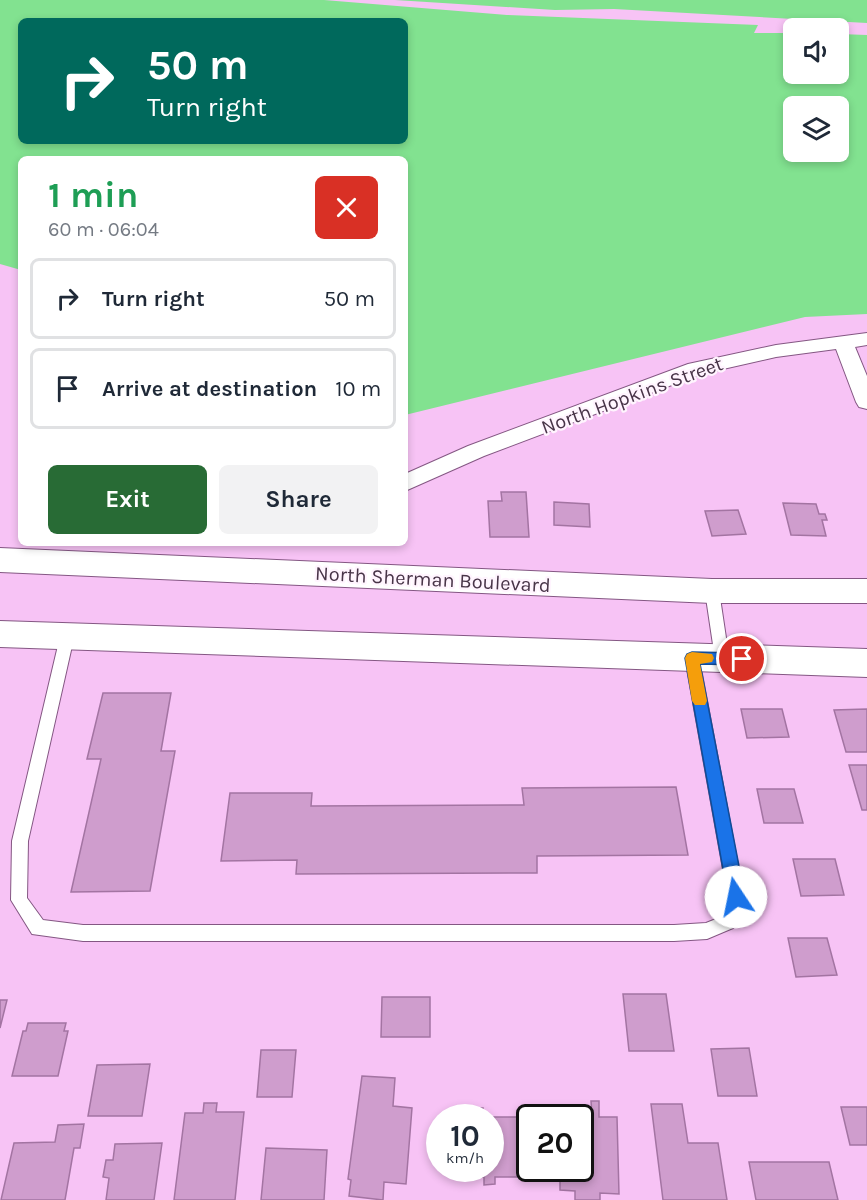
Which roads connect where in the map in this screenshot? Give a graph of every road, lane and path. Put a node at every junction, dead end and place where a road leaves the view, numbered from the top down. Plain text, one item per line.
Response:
1 (867, 339) edge
2 (843, 342) junction
3 (867, 402) edge
4 (408, 482) edge
5 (0, 560) edge
6 (712, 591) junction
7 (867, 591) edge
8 (0, 634) edge
9 (67, 637) junction
10 (707, 658) junction
11 (867, 663) edge

1 - 2 street, North Hopkins Street
2 - 3 street
2 - 4 street, North Hopkins Street
5 - 6 main road, North Sherman Boulevard
6 - 7 main road, North Sherman Boulevard
6 - 10 lane
8 - 9 main road
9 - 10 main road
9 - 10 lane
10 - 11 main road

